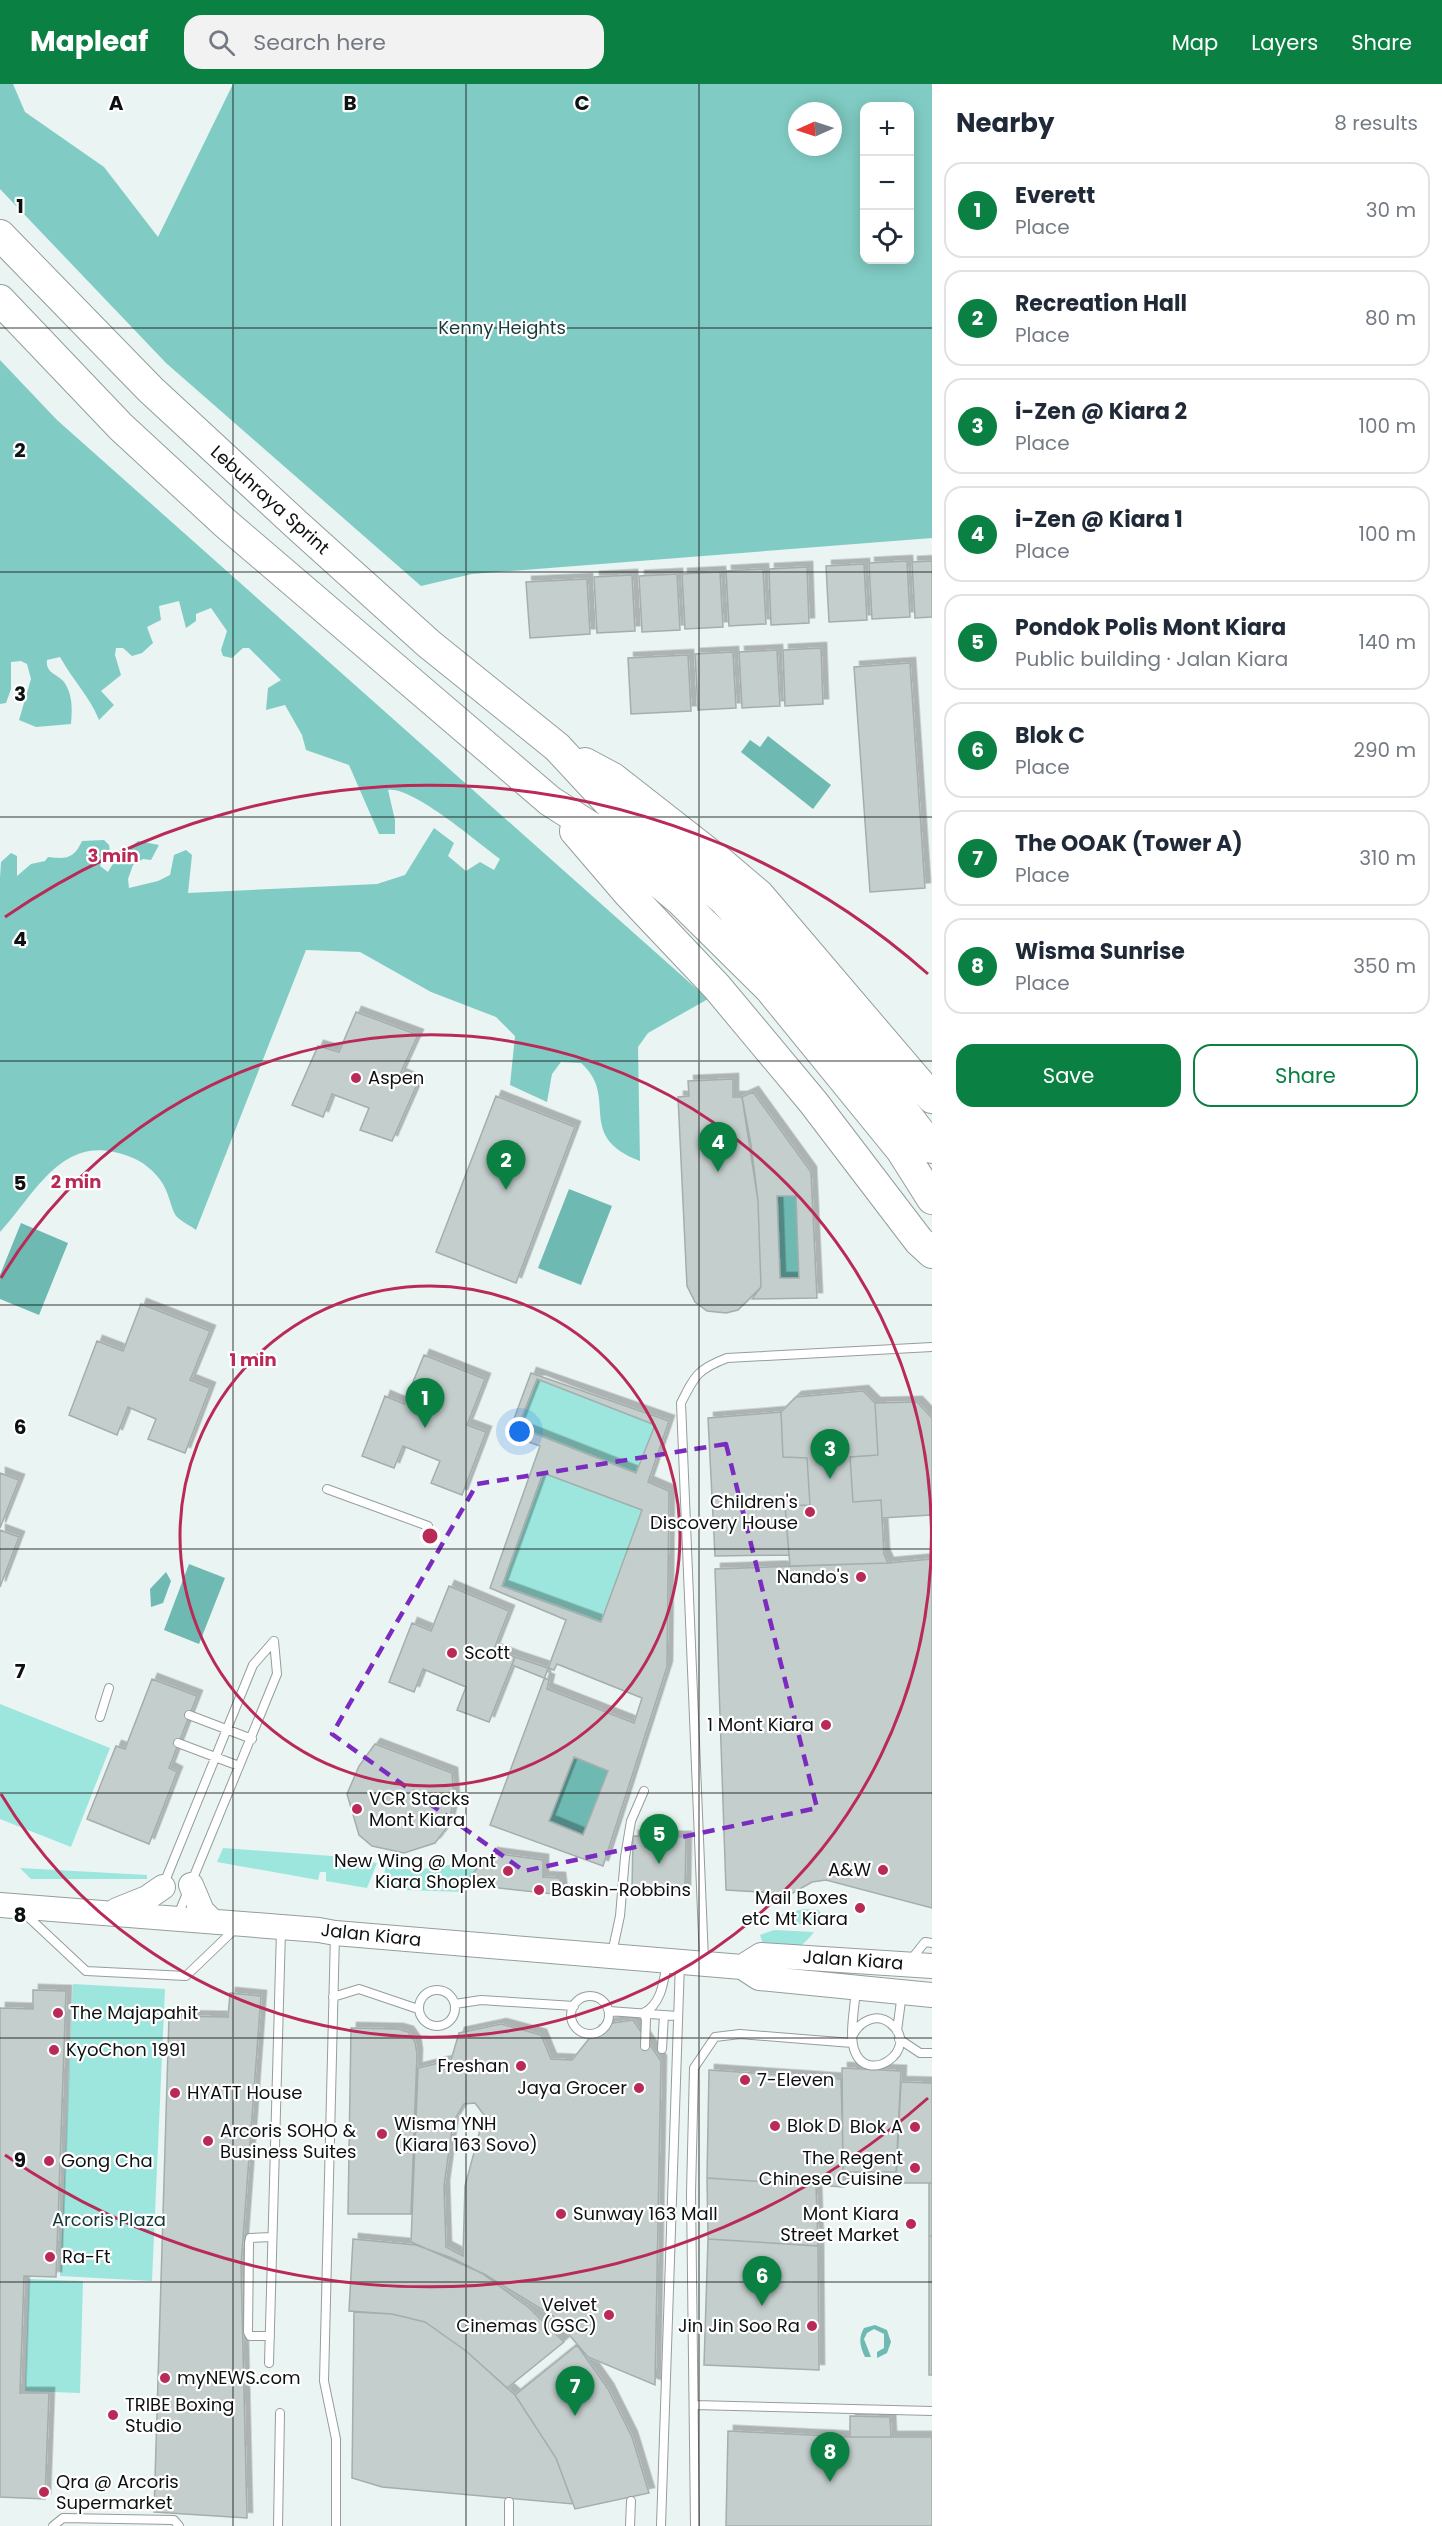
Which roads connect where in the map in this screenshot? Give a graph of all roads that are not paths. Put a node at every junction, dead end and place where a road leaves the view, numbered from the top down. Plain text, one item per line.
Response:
1 (0, 235) edge
2 (0, 300) edge
3 (557, 747) junction
4 (550, 801) junction
5 (932, 1098) edge
6 (932, 1148) edge
7 (932, 1199) edge
8 (932, 1253) edge
9 (932, 1347) edge
10 (327, 1489) dead end
11 (428, 1526) dead end
12 (109, 1688) dead end
13 (189, 1715) dead end
14 (100, 1716) dead end
15 (228, 1729) junction
16 (252, 1739) junction
17 (178, 1743) dead end
18 (215, 1756) junction
19 (239, 1766) junction
20 (644, 1791) dead end
21 (191, 1885) junction
22 (163, 1887) junction
23 (8, 1905) edge
24 (112, 1912) junction
25 (152, 1915) junction
26 (177, 1918) junction
27 (212, 1921) junction
28 (240, 1924) junction
29 (281, 1926) junction
30 (335, 1933) junction
31 (932, 1943) edge
32 (612, 1956) junction
33 (673, 1961) junction
34 (704, 1964) junction
35 (907, 1964) junction
36 (932, 1966) edge
37 (742, 1967) junction
38 (856, 1988) junction
39 (902, 1992) junction
40 (932, 1995) edge
41 (333, 1996) junction
42 (455, 2004) junction
43 (574, 2006) junction
44 (418, 2009) junction
45 (609, 2011) junction
46 (643, 2013) junction
47 (664, 2015) junction
48 (677, 2016) junction
49 (898, 2035) junction
50 (853, 2039) junction
51 (645, 2046) dead end
52 (662, 2049) dead end
53 (932, 2053) edge
54 (272, 2237) junction
55 (270, 2336) junction
56 (269, 2364) dead end
57 (694, 2405) junction
58 (932, 2411) edge
59 (280, 2413) dead end
60 (631, 2501) dead end
61 (509, 2502) dead end
62 (53, 2526) edge
63 (179, 2526) edge
64 (278, 2526) edge
65 (336, 2526) edge
66 (509, 2526) edge
67 (630, 2526) edge
68 (661, 2526) edge
69 (695, 2526) edge

1 - 3 highway, Lebuhraya Sprint
2 - 4 highway
3 - 5 highway
3 - 6 highway
4 - 7 highway
4 - 8 highway
9 - 34 lane
10 - 11 lane
12 - 14 lane
13 - 15 lane
15 - 16 lane
15 - 16 lane
15 - 18 lane
16 - 19 lane
17 - 18 lane
18 - 19 lane
18 - 22 lane
19 - 21 lane
20 - 32 lane
21 - 26 lane
21 - 27 main road
22 - 24 main road
22 - 25 lane
23 - 24 main road, Jalan Kiara
23 - 28 lane
24 - 25 main road, Jalan Kiara
25 - 26 main road, Jalan Kiara
26 - 27 main road, Jalan Kiara
27 - 28 main road, Jalan Kiara
28 - 29 main road, Jalan Kiara
29 - 30 main road, Jalan Kiara
29 - 54 lane
30 - 32 main road, Jalan Kiara
30 - 41 lane
31 - 35 lane
32 - 33 main road, Jalan Kiara
33 - 34 main road, Jalan Kiara
33 - 46 lane
33 - 48 lane
34 - 37 main road, Jalan Kiara
35 - 36 main road, Jalan Kiara
35 - 37 main road, Jalan Kiara
37 - 38 main road, Jalan Kiara
38 - 39 main road, Jalan Kiara
38 - 50 lane
39 - 40 main road, Jalan Kiara
39 - 49 lane
41 - 44 lane
41 - 65 lane
42 - 43 lane
42 - 44 lane
42 - 44 lane
43 - 45 lane
43 - 45 lane
45 - 46 lane
46 - 47 lane
46 - 51 lane
47 - 48 lane
47 - 52 lane
48 - 68 lane
49 - 50 lane
49 - 50 lane
49 - 53 lane
50 - 57 lane
54 - 55 lane
54 - 55 lane
55 - 56 lane
57 - 58 lane
57 - 69 lane
59 - 64 lane
60 - 67 lane
61 - 66 lane
62 - 63 lane

